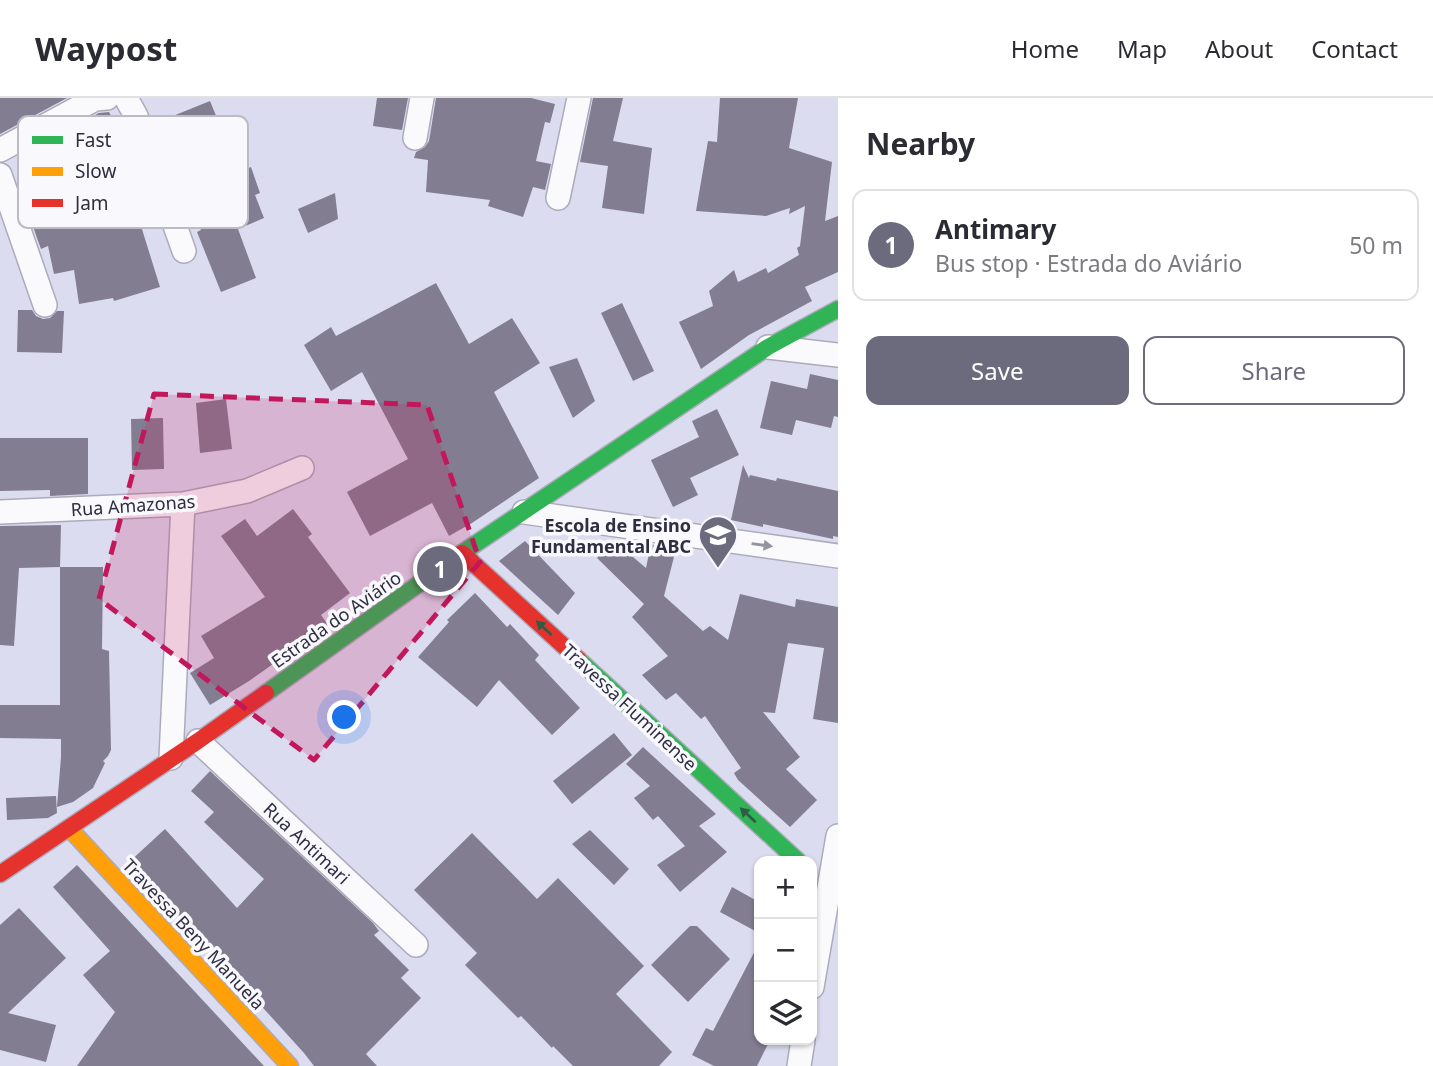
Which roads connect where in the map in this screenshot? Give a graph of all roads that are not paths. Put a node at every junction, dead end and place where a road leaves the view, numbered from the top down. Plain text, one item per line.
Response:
1 (107, 98) edge
2 (126, 98) edge
3 (422, 98) edge
4 (579, 98) edge
5 (63, 116) edge
6 (136, 116) edge
7 (415, 138) dead end
8 (18, 140) edge
9 (0, 150) edge
10 (0, 175) edge
11 (558, 198) dead end
12 (18, 227) edge
13 (18, 228) edge
14 (176, 228) edge
15 (184, 251) dead end
16 (45, 305) dead end
17 (838, 309) edge
18 (768, 347) junction
19 (838, 355) edge
20 (302, 468) dead end
21 (183, 505) junction
22 (0, 512) edge
23 (524, 512) junction
24 (462, 553) junction
25 (838, 556) edge
26 (198, 741) junction
27 (171, 758) junction
28 (69, 828) junction
29 (838, 836) edge
30 (793, 856) edge
31 (0, 874) edge
32 (820, 881) edge
33 (416, 945) dead end
34 (812, 982) edge
35 (802, 1045) edge
36 (290, 1066) edge
37 (799, 1066) edge

1 - 5 street
2 - 6 street
3 - 7 street
4 - 11 street
8 - 9 street
10 - 12 street
13 - 16 street
14 - 15 street
17 - 18 street, Estrada do Aviário
18 - 19 street
18 - 23 street, Estrada do Aviário
20 - 21 street, Rua Amazonas
21 - 22 street, Rua Amazonas
21 - 27 street
23 - 24 street, Estrada do Aviário
23 -> 25 street
24 - 26 street, Estrada do Aviário
30 -> 24 street, Travessa Fluminense
26 - 27 street, Estrada do Aviário
26 - 33 street, Rua Antimari
27 - 28 street, Estrada do Aviário
28 - 31 street, Estrada do Aviário
28 - 36 street, Travessa Beny Manuela
29 - 32 street
32 - 34 street
35 - 37 street

